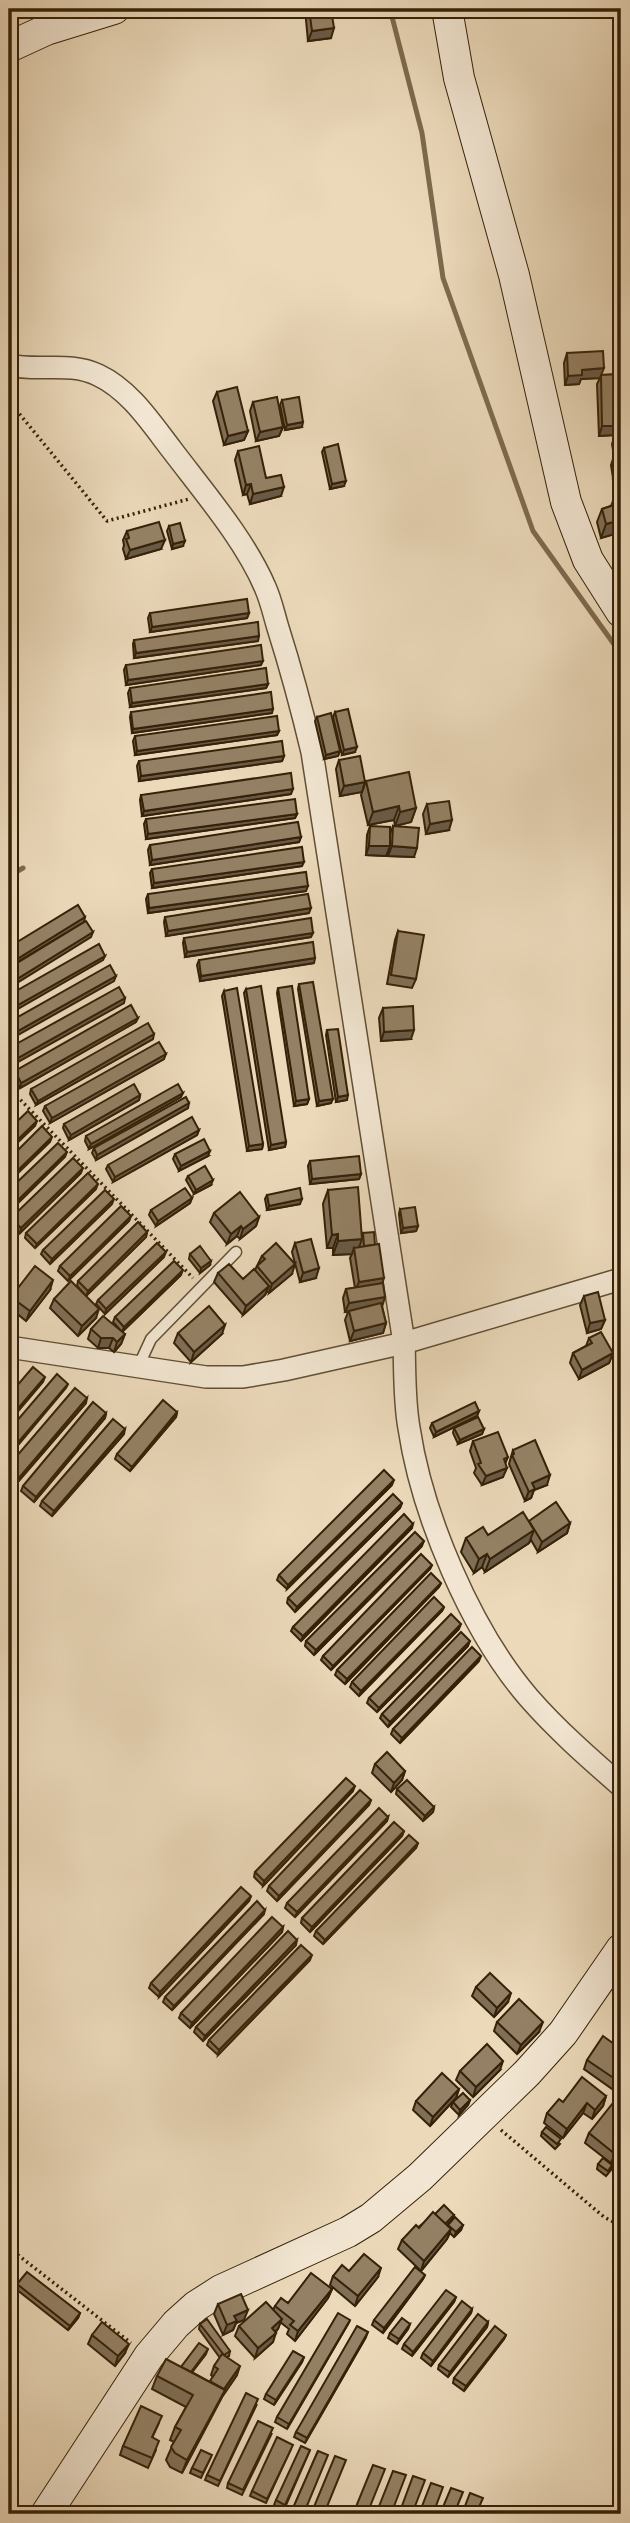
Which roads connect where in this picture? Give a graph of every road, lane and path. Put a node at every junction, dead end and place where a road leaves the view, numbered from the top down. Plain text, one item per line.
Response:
1 (114, 9) edge
2 (447, 9) edge
3 (9, 47) edge
4 (9, 365) edge
5 (9, 401) edge
6 (206, 494) junction
7 (621, 612) edge
8 (9, 1088) edge
9 (236, 1252) dead end
10 (621, 1279) edge
11 (201, 1287) junction
12 (404, 1343) junction
13 (9, 1347) edge
14 (138, 1367) junction
15 (621, 1786) edge
16 (621, 1949) edge
17 (484, 2115) junction
18 (621, 2226) edge
19 (9, 2248) edge
20 (149, 2357) junction
21 (46, 2514) edge

1 - 3 street
2 - 7 street
4 - 6 street
5 - 6 path
6 - 12 street
8 - 11 path
9 - 11 lane
10 - 12 street
11 - 14 lane
12 - 14 street
12 - 15 street
13 - 14 street
16 - 17 street
17 - 18 path
17 - 20 street
19 - 20 path
20 - 21 street

